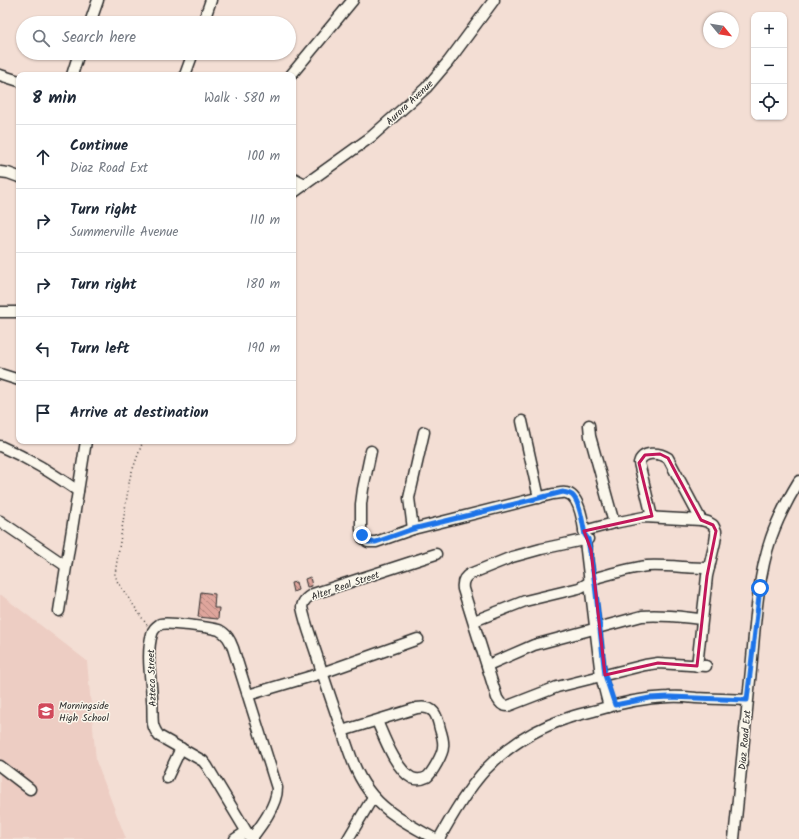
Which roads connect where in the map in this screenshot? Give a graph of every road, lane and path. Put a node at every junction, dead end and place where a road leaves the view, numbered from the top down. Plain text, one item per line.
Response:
1 (98, 0) edge
2 (211, 0) edge
3 (354, 0) edge
4 (494, 0) edge
5 (92, 16) edge
6 (205, 16) edge
7 (77, 60) edge
8 (190, 60) edge
9 (73, 72) edge
10 (186, 72) edge
11 (294, 72) edge
12 (0, 75) edge
13 (16, 80) edge
14 (0, 172) edge
15 (16, 176) edge
16 (296, 180) edge
17 (305, 184) junction
18 (296, 191) edge
19 (0, 312) edge
20 (16, 312) edge
21 (0, 374) edge
22 (16, 379) edge
23 (522, 421) dead end
24 (589, 425) dead end
25 (424, 432) dead end
26 (86, 444) edge
27 (142, 444) edge
28 (0, 446) edge
29 (370, 451) dead end
30 (799, 481) edge
31 (78, 491) junction
32 (539, 498) junction
33 (652, 517) junction
34 (701, 520) junction
35 (0, 521) edge
36 (614, 523) junction
37 (413, 529) junction
38 (586, 536) junction
39 (436, 554) dead end
40 (66, 566) junction
41 (709, 568) junction
42 (592, 580) junction
43 (59, 611) dead end
44 (701, 619) junction
45 (474, 621) junction
46 (598, 628) junction
47 (153, 629) junction
48 (418, 639) dead end
49 (488, 665) junction
50 (322, 673) junction
51 (603, 675) junction
52 (248, 695) junction
53 (747, 700) junction
54 (612, 706) junction
55 (377, 721) junction
56 (342, 731) junction
57 (181, 748) junction
58 (0, 766) edge
59 (167, 778) dead end
60 (30, 789) dead end
61 (373, 797) junction
62 (249, 837) edge
63 (235, 839) edge
64 (348, 839) edge
65 (435, 839) edge
66 (439, 839) edge
67 (734, 839) edge

1 - 5 street
2 - 6 street
3 - 11 street
4 - 17 street, Aurora Avenue
7 - 9 street
8 - 10 street
12 - 13 street
14 - 15 street
16 - 17 street
17 - 18 street, Aurora Avenue
19 - 20 street
21 - 22 street
23 - 32 street
24 - 36 street
25 - 37 street
26 - 31 street
27 - 47 path
28 - 31 street
29 - 37 street
30 - 53 street, Diaz Road Ext
31 - 40 street
32 - 37 street
32 - 38 street
33 - 34 street
33 - 34 street
33 - 36 street
34 - 41 street
35 - 40 street
36 - 38 street
38 - 42 street
38 - 45 street
39 - 50 street, Alter Real Street
40 - 43 street
41 - 42 street
41 - 44 street
42 - 45 street
42 - 46 street
44 - 46 street
44 - 51 street
45 - 49 street
46 - 49 street
46 - 51 street
47 - 52 street
47 - 57 street, Azteca Street
48 - 50 street
49 - 51 street
50 - 52 street
50 - 56 street, Alter Real Street
51 - 54 street
52 - 62 street
53 - 54 street
53 - 67 street, Diaz Road Ext
54 - 66 street
55 - 55 street
55 - 56 street
56 - 61 street, Alter Real Street
57 - 59 street
57 - 62 street, Azteca Street
58 - 60 street
61 - 64 street
61 - 65 street, Alter Real Street
62 - 63 street

